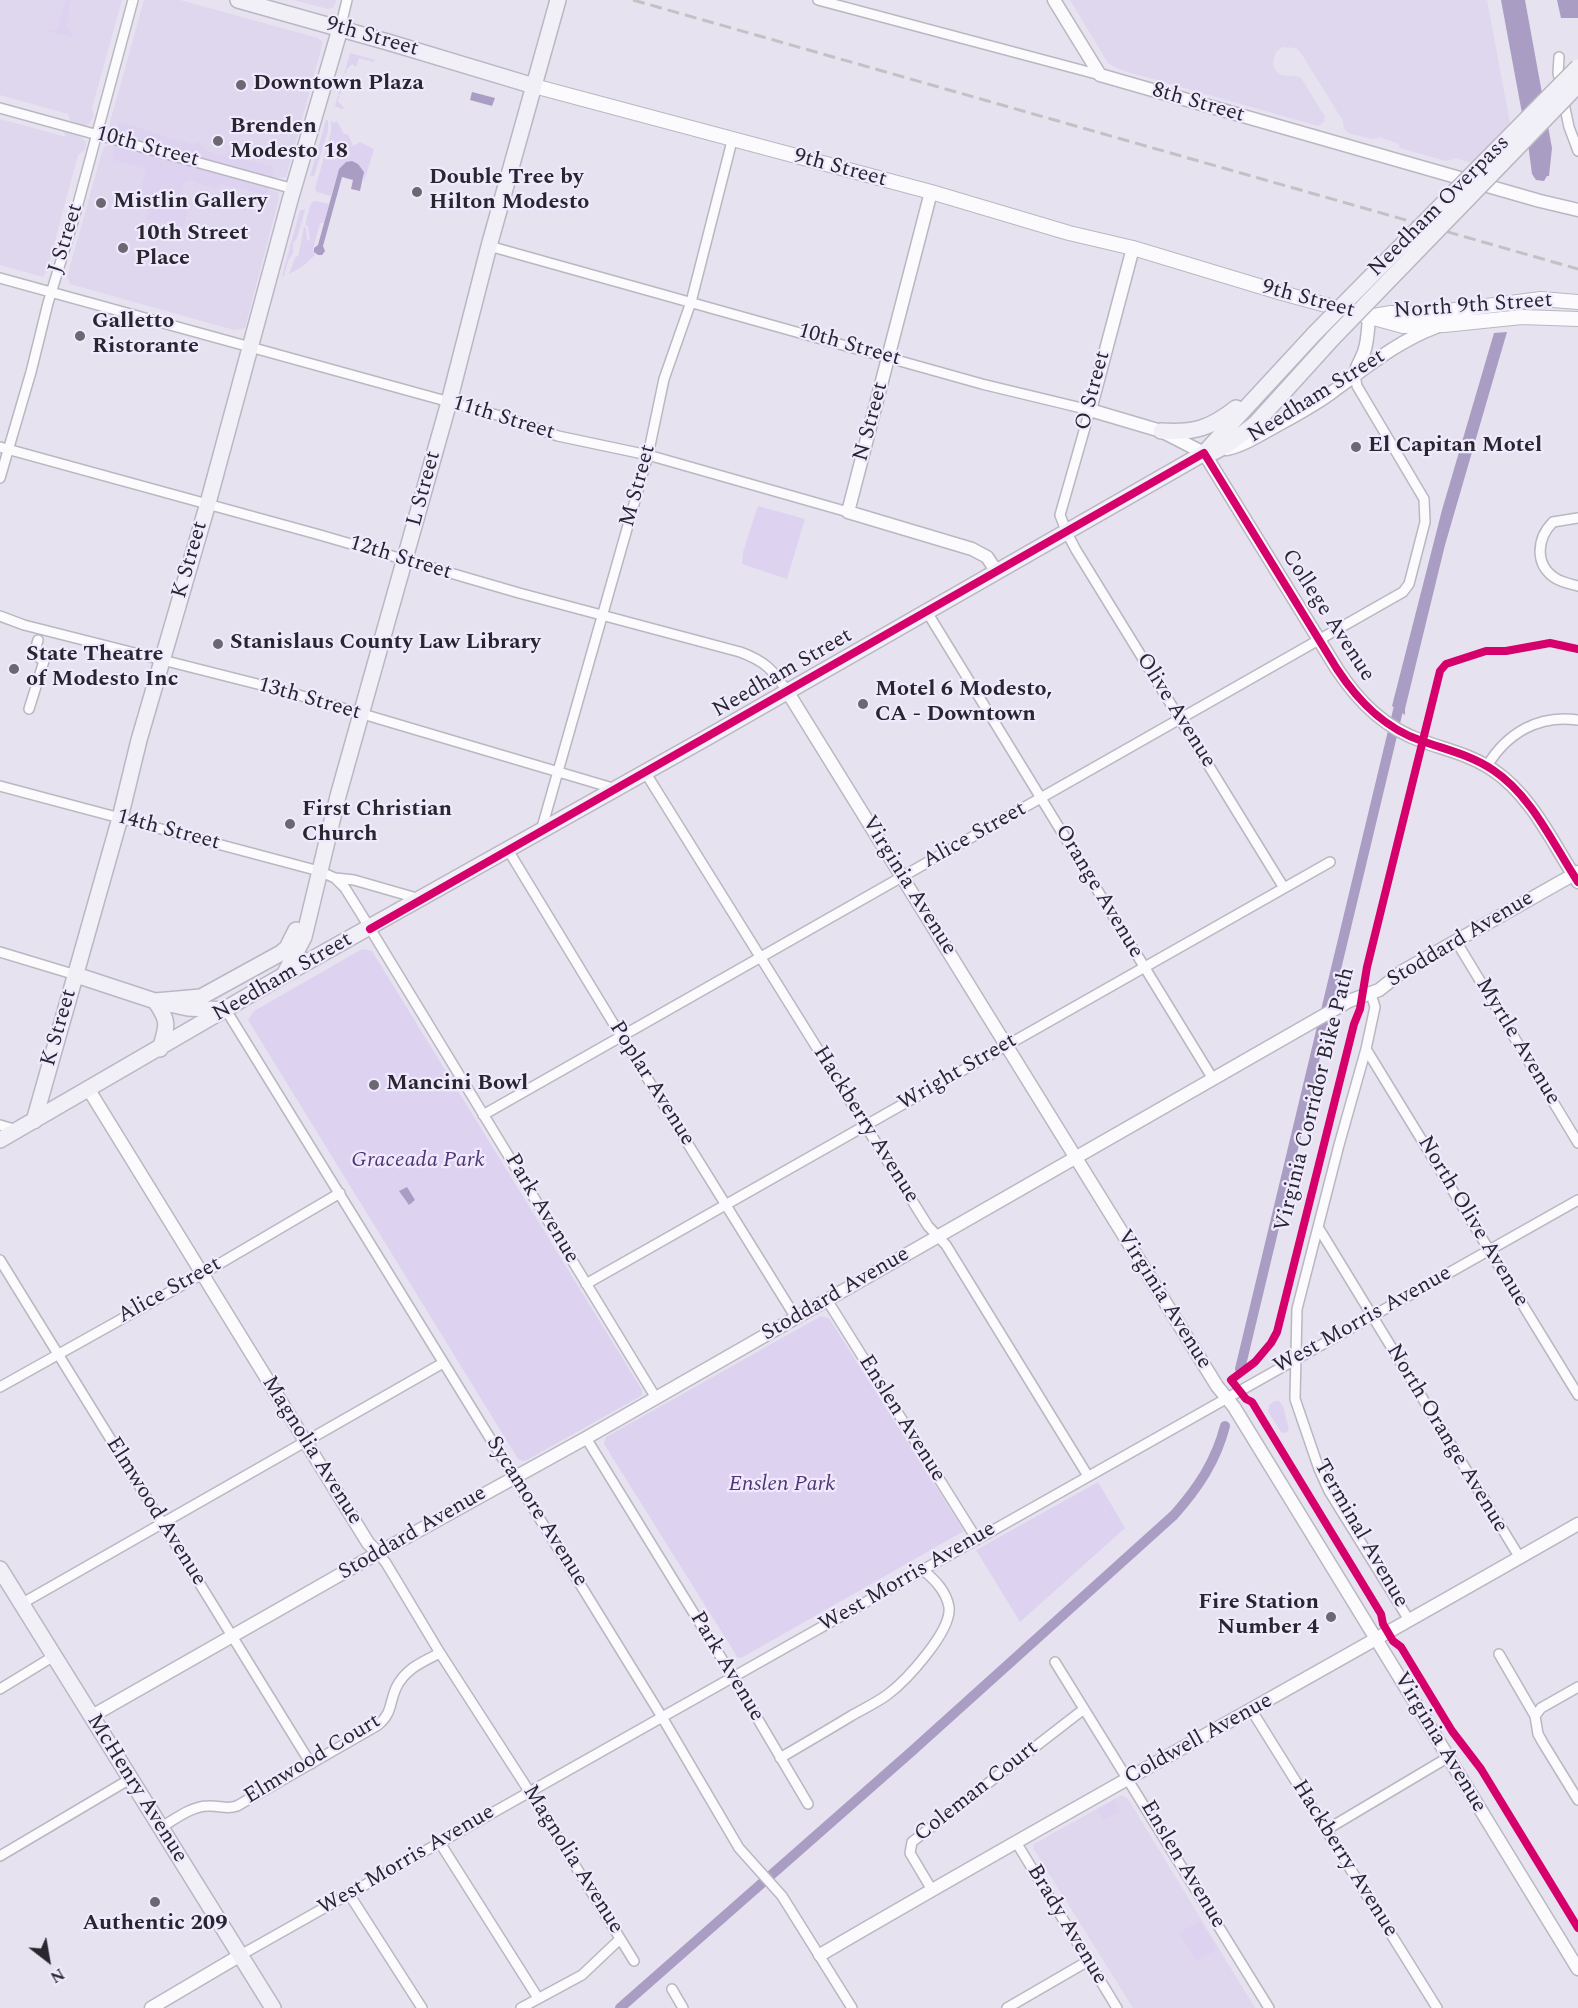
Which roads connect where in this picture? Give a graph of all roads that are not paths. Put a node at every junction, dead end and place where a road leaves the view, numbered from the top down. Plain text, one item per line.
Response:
1 (133, 0) edge
2 (238, 0) edge
3 (347, 0) edge
4 (558, 0) edge
5 (818, 0) edge
6 (1054, 0) edge
7 (340, 29) junction
8 (1559, 57) dead end
9 (1578, 67) edge
10 (1100, 75) junction
11 (1578, 85) edge
12 (534, 86) junction
13 (0, 108) edge
14 (96, 135) junction
15 (732, 141) junction
16 (1578, 152) edge
17 (294, 189) junction
18 (931, 192) junction
19 (1578, 210) edge
20 (489, 246) junction
21 (1132, 248) junction
22 (0, 278) edge
23 (51, 292) junction
24 (691, 302) junction
25 (1578, 302) edge
26 (1369, 316) junction
27 (1578, 319) edge
28 (1444, 325) junction
29 (250, 346) junction
30 (889, 357) junction
31 (1284, 367) junction
32 (1355, 375) junction
33 (449, 402) junction
34 (1090, 410) junction
35 (1161, 431) junction
36 (4, 448) edge
37 (1209, 452) junction
38 (648, 455) junction
39 (0, 478) edge
40 (208, 503) junction
41 (848, 512) junction
42 (1578, 518) edge
43 (1066, 533) junction
44 (405, 560) junction
45 (997, 572) junction
46 (1578, 586) edge
47 (927, 612) junction
48 (0, 616) edge
49 (603, 616) junction
50 (38, 640) dead end
51 (1320, 641) junction
52 (163, 660) junction
53 (787, 691) junction
54 (30, 709) dead end
55 (362, 714) junction
56 (1181, 720) junction
57 (1578, 720) edge
58 (1487, 766) junction
59 (645, 772) junction
60 (559, 773) junction
61 (0, 786) edge
62 (616, 789) junction
63 (1041, 799) junction
64 (120, 818) junction
65 (541, 831) junction
66 (508, 850) junction
67 (1330, 862) dead end
68 (319, 871) junction
69 (1576, 876) edge
70 (902, 877) junction
71 (335, 878) junction
72 (1284, 888) junction
73 (421, 899) junction
74 (310, 913) junction
75 (370, 929) junction
76 (1456, 941) junction
77 (0, 952) edge
78 (761, 957) junction
79 (1144, 967) junction
80 (76, 975) junction
81 (284, 975) junction
82 (1371, 994) junction
83 (154, 1001) junction
84 (226, 1010) junction
85 (621, 1036) junction
86 (1006, 1046) junction
87 (160, 1049) junction
88 (1366, 1049) junction
89 (1213, 1079) junction
90 (89, 1090) junction
91 (483, 1114) junction
92 (34, 1120) junction
93 (0, 1125) edge
94 (866, 1125) junction
95 (17, 1130) junction
96 (0, 1140) edge
97 (1578, 1143) edge
98 (1075, 1158) junction
99 (340, 1194) junction
100 (1578, 1200) edge
101 (726, 1205) junction
102 (1318, 1227) junction
103 (938, 1236) junction
104 (1489, 1250) junction
105 (0, 1260) edge
106 (202, 1274) junction
107 (586, 1284) junction
108 (827, 1300) junction
109 (1371, 1316) junction
110 (796, 1318) junction
111 (58, 1353) junction
112 (1295, 1358) junction
113 (443, 1363) junction
114 (0, 1387) edge
115 (1578, 1395) edge
116 (1226, 1397) junction
117 (656, 1398) junction
118 (586, 1438) junction
119 (305, 1442) junction
120 (1088, 1476) junction
121 (514, 1477) junction
122 (161, 1523) junction
123 (1578, 1524) edge
124 (976, 1538) junction
125 (378, 1553) junction
126 (1520, 1558) junction
127 (0, 1569) edge
128 (923, 1570) junction
129 (21, 1604) junction
130 (1409, 1620) junction
131 (233, 1636) junction
132 (1376, 1638) junction
133 (440, 1653) junction
134 (1498, 1654) dead end
135 (54, 1656) junction
136 (1055, 1662) dead end
137 (733, 1677) junction
138 (1578, 1687) edge
139 (0, 1689) edge
140 (1084, 1709) junction
141 (1252, 1711) junction
142 (92, 1716) junction
143 (662, 1717) junction
144 (1535, 1720) junction
145 (780, 1758) junction
146 (1448, 1758) junction
147 (311, 1764) junction
148 (130, 1779) junction
149 (1129, 1780) junction
150 (529, 1791) junction
151 (1578, 1800) edge
152 (808, 1804) dead end
153 (160, 1828) junction
154 (1326, 1830) junction
155 (1016, 1842) junction
156 (440, 1843) junction
157 (0, 1856) edge
158 (932, 1890) junction
159 (349, 1894) junction
160 (620, 1939) junction
161 (820, 1955) junction
162 (239, 1956) junction
163 (634, 1961) dead end
164 (1088, 1961) junction
165 (1578, 1969) edge
166 (672, 1989) dead end
167 (538, 1998) junction
168 (151, 2008) edge
169 (273, 2008) edge
170 (422, 2008) edge
171 (521, 2008) edge
172 (683, 2008) edge
173 (852, 2008) edge
174 (1008, 2008) edge
175 (1117, 2008) edge
176 (1269, 2008) edge
177 (1437, 2008) edge

1 - 14 street, J Street
2 - 7 main road, 9th Street
3 - 7 street, K Street
4 - 12 main road, L Street
5 - 10 street, 8th Street
6 - 10 street
7 - 12 main road, 9th Street
7 - 17 main road, K Street
8 - 16 street
9 - 31 main road, Needham Overpass, bridge
10 - 19 street, 8th Street
11 - 37 main road, Needham Overpass, bridge
12 - 15 main road, 9th Street
12 - 20 main road, L Street
13 - 14 street, 10th Street
14 - 17 street, 10th Street
14 - 23 street, J Street
15 - 18 main road, 9th Street
15 - 24 street, M Street
17 - 29 main road, K Street
18 - 21 main road, 9th Street
18 - 30 street, N Street
20 - 24 street, 10th Street
20 - 33 main road, L Street
21 - 26 main road, 9th Street
21 - 34 street, O Street
22 - 23 street, 11th Street
23 - 29 street, 11th Street
23 - 36 street, J Street
24 - 30 street, 10th Street
24 - 38 street, M Street
25 - 26 main road, North 9th Street
26 - 28 main road, 9th Street
26 - 32 street
27 - 28 main road, North 9th Street
28 - 32 street, Needham Street
29 - 33 street, 11th Street
29 - 40 main road, K Street
30 - 34 street, 10th Street
30 - 41 street, N Street
31 - 35 main road
31 - 37 main road, Needham Overpass
32 - 37 street, Needham Street
32 - 51 street, Alice Street
33 - 38 street, 11th Street
33 - 44 main road, L Street
34 - 35 street, 10th Street
34 - 43 street, O Street
35 - 37 street, 10th Street
36 - 39 street, J Street
36 - 40 street, 12th Street
37 - 43 main road, Needham Street
37 - 51 street, College Avenue
38 - 41 street, 11th Street
38 - 49 street, M Street
40 - 44 street, 12th Street
40 - 52 main road, K Street
41 - 45 street, 11th Street
42 - 46 street
43 - 45 main road, Needham Street
43 - 56 street, Olive Avenue
44 - 49 street, 12th Street
44 - 55 main road, L Street
45 - 47 main road, Needham Street
47 - 53 main road, Needham Street
47 - 63 street, Orange Avenue
48 - 52 street, 13th Street
49 - 53 street, 12th Street
49 - 60 street, M Street
50 - 54 street
51 - 56 street, Alice Street
51 - 58 street, College Avenue
52 - 55 street, 13th Street
52 - 64 main road, K Street
53 - 59 main road, Needham Street
53 - 70 street, Virginia Avenue
55 - 60 street, 13th Street
55 - 68 main road, L Street
56 - 63 street, Alice Street
56 - 72 street, Olive Avenue
57 - 58 street
58 - 69 street, College Avenue
59 - 62 main road, Needham Street
59 - 78 street, Hackberry Avenue
60 - 62 street, 13th Street
60 - 65 street, M Street
61 - 64 street, 14th Street
62 - 65 main road, Needham Street
63 - 70 street, Alice Street
63 - 79 street, Orange Avenue
64 - 68 street, 14th Street
64 - 80 main road, K Street
65 - 66 main road, Needham Street
66 - 73 main road, Needham Street
66 - 85 street, Poplar Avenue
67 - 72 street, Wright Street
68 - 71 street, 14th Street
68 - 74 main road, L Street
69 - 76 street, Stoddard Avenue
70 - 78 street, Alice Street
70 - 86 street, Virginia Avenue
71 - 73 street, 14th Street
71 - 75 street, 14th Street
72 - 79 street, Wright Street
73 - 75 main road, Needham Street
74 - 81 main road, L Street
74 - 83 main road
75 - 81 main road, Needham Street
75 - 91 street, Park Avenue
76 - 82 street, Stoddard Avenue
76 - 97 street, Myrtle Avenue
77 - 80 street
78 - 85 street, Alice Street
78 - 94 street, Hackberry Avenue
79 - 86 street, Wright Street
79 - 89 street, Orange Avenue
80 - 83 main road
80 - 92 main road, K Street
81 - 84 main road, Needham Street
82 - 88 street, Terminal Avenue
82 - 89 street, Stoddard Avenue
83 - 84 main road
83 - 87 main road
84 - 87 main road, Needham Street
84 - 99 street, Sycamore Avenue
85 - 91 street, Alice Street
85 - 101 street, Poplar Avenue
86 - 94 street, Wright Street
86 - 98 street, Virginia Avenue
87 - 90 main road, Needham Street
88 - 102 street, Terminal Avenue
88 - 104 street, North Olive Avenue
89 - 98 street, Stoddard Avenue
90 - 92 main road, Needham Street
90 - 106 street, Magnolia Avenue
91 - 107 street, Park Avenue
92 - 95 main road, Needham Street
93 - 95 street
94 - 101 street, Wright Street
94 - 103 street, Hackberry Avenue
95 - 96 main road, Needham Street
98 - 103 street, Stoddard Avenue
98 - 116 street, Virginia Avenue
99 - 106 street, Alice Street
99 - 113 street, Sycamore Avenue
100 - 104 street, West Morris Avenue
101 - 107 street, Wright Street
101 - 110 street, Poplar Avenue
102 - 109 street, North Orange Avenue
102 - 112 street, Terminal Avenue
103 - 108 street, Stoddard Avenue
103 - 120 street, Hackberry Avenue
104 - 109 street, West Morris Avenue
104 - 115 street, North Olive Avenue
105 - 111 street, Elmwood Avenue
106 - 111 street, Alice Street
106 - 119 street, Magnolia Avenue
107 - 117 street, Park Avenue
108 - 110 street, Stoddard Avenue
108 - 124 street, Enslen Avenue
109 - 112 street, West Morris Avenue
109 - 126 street, North Orange Avenue
110 - 117 street, Stoddard Avenue
111 - 114 street, Alice Street
111 - 122 street, Elmwood Avenue
112 - 116 street, West Morris Avenue
112 - 130 street, Terminal Avenue
113 - 119 street
113 - 121 street, Sycamore Avenue
116 - 120 street, West Morris Avenue
116 - 132 street, Virginia Avenue
117 - 118 street, Stoddard Avenue
118 - 121 street, Stoddard Avenue
118 - 137 street, Park Avenue
119 - 122 street
119 - 125 street, Magnolia Avenue
120 - 124 street, West Morris Avenue
121 - 125 street, Stoddard Avenue
121 - 143 street, Sycamore Avenue
122 - 129 street
122 - 131 street, Elmwood Avenue
123 - 126 street, Coldwell Avenue
124 - 128 street, West Morris Avenue
125 - 131 street, Stoddard Avenue
125 - 133 street, Magnolia Avenue
126 - 130 street, Coldwell Avenue
127 - 129 main road, McHenry Avenue
128 - 137 street, West Morris Avenue
128 - 145 street
129 - 135 main road, McHenry Avenue
130 - 132 street, Coldwell Avenue
131 - 142 street, Stoddard Avenue
131 - 147 street, Elmwood Avenue
132 - 141 street, Coldwell Avenue
132 - 146 street, Virginia Avenue
133 - 147 street, Elmwood Court
133 - 150 street, Magnolia Avenue
134 - 144 street
135 - 139 street
135 - 142 main road, McHenry Avenue
136 - 140 street, Enslen Avenue
137 - 143 street, West Morris Avenue
137 - 145 street, Park Avenue
138 - 144 street
140 - 149 street, Enslen Avenue
140 - 158 street, Coleman Court
141 - 149 street, Coldwell Avenue
141 - 154 street, Hackberry Avenue
142 - 148 main road, McHenry Avenue
143 - 150 street, West Morris Avenue
143 - 161 street, Sycamore Avenue
144 - 151 street
145 - 152 street, Park Avenue
146 - 154 street
146 - 165 street, Virginia Avenue
147 - 153 street, Elmwood Court
148 - 153 main road, McHenry Avenue
148 - 157 street
149 - 155 street, Coldwell Avenue
149 - 176 street, Enslen Avenue
150 - 156 street, West Morris Avenue
150 - 160 street, Magnolia Avenue
153 - 162 main road, McHenry Avenue
154 - 177 street, Hackberry Avenue
155 - 158 street, Coldwell Avenue
155 - 164 street, Brady Avenue
156 - 159 street, West Morris Avenue
156 - 167 street
158 - 161 street, Coldwell Avenue
159 - 162 street, West Morris Avenue
159 - 170 street
160 - 163 street, Magnolia Avenue
160 - 167 street
161 - 173 street, Sycamore Avenue
162 - 168 street
162 - 169 main road, McHenry Avenue
164 - 174 street
164 - 175 street, Brady Avenue
166 - 172 street
167 - 171 street

